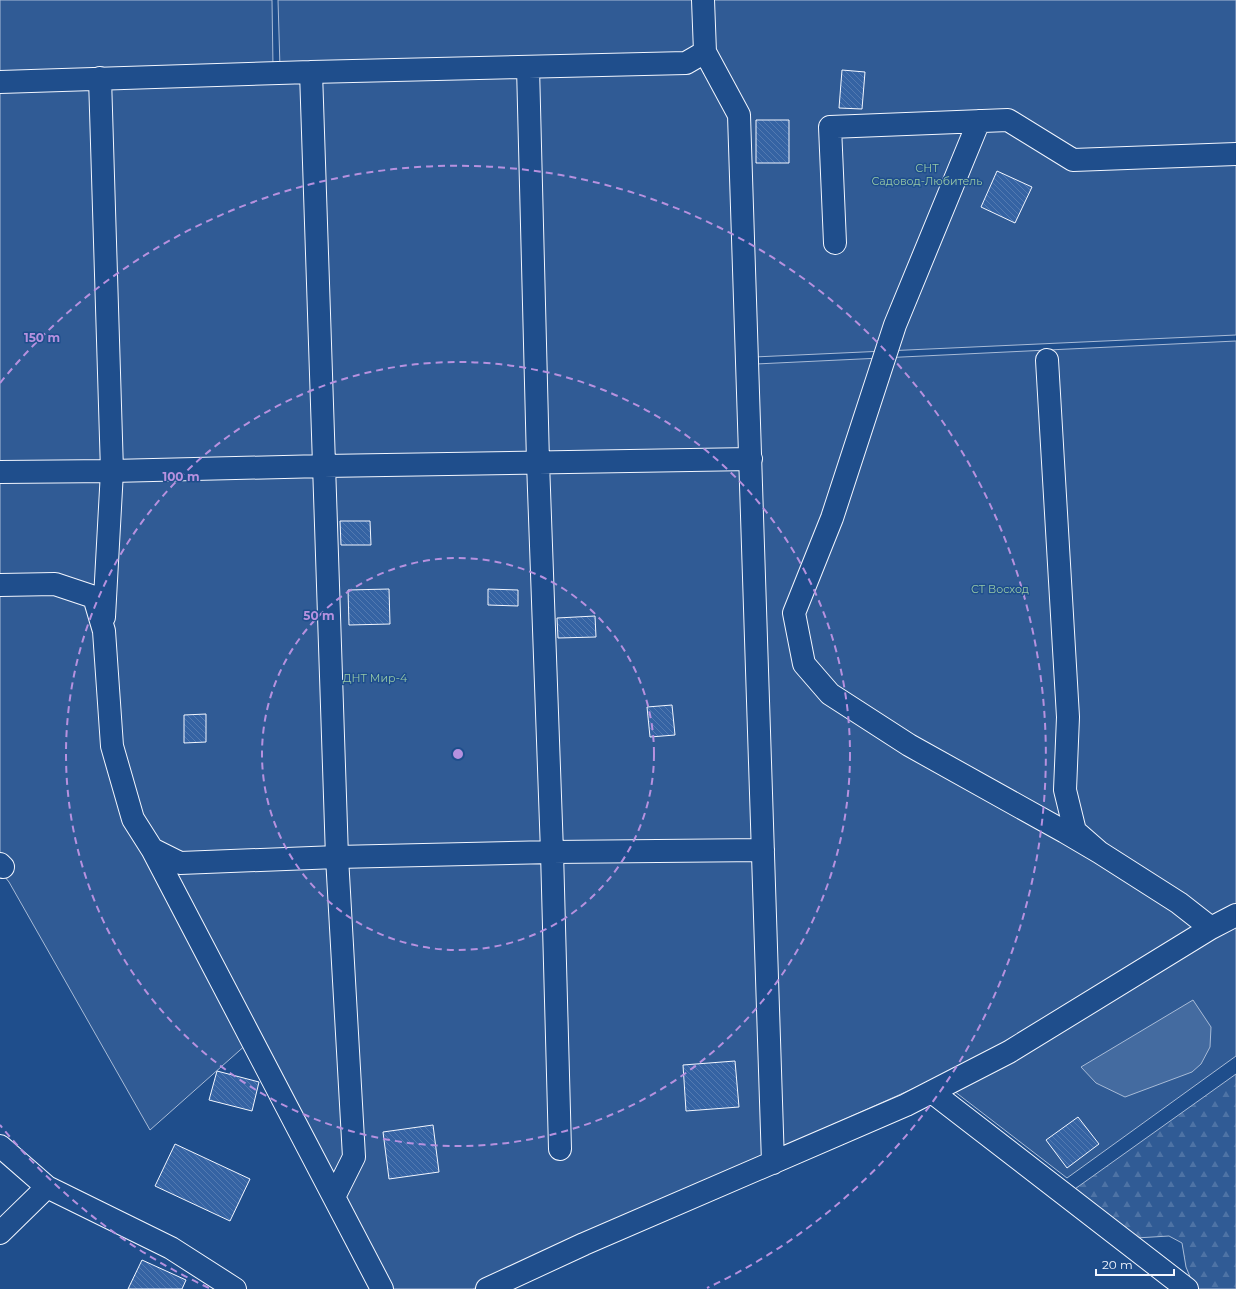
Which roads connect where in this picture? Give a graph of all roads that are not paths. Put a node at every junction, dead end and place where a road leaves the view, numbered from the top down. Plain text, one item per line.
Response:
1 (703, 0) edge
2 (705, 52) junction
3 (528, 67) junction
4 (312, 72) junction
5 (100, 78) junction
6 (0, 82) edge
7 (979, 121) junction
8 (1236, 154) edge
9 (835, 243) dead end
10 (1047, 360) dead end
11 (751, 459) junction
12 (538, 462) junction
13 (324, 466) junction
14 (112, 471) junction
15 (0, 472) edge
16 (0, 585) edge
17 (104, 631) junction
18 (152, 849) junction
19 (763, 850) junction
20 (552, 852) junction
21 (1099, 852) junction
22 (337, 857) junction
23 (1236, 915) edge
24 (1211, 928) junction
25 (932, 1092) junction
26 (0, 1146) edge
27 (560, 1149) dead end
28 (773, 1163) junction
29 (47, 1187) junction
30 (334, 1197) junction
31 (0, 1233) edge
32 (236, 1289) edge
33 (382, 1289) edge
34 (487, 1289) edge
35 (1187, 1289) edge

1 - 2 street
2 - 3 street
2 - 11 street
3 - 4 street
3 - 12 street
4 - 5 street
4 - 13 street
5 - 6 street
5 - 14 street
7 - 8 street
7 - 9 street
7 - 21 street
10 - 21 street
11 - 12 street
11 - 19 street
12 - 13 street
12 - 20 street
13 - 14 street
13 - 22 street
14 - 15 street
14 - 17 street
16 - 17 street
17 - 18 street
18 - 22 street
18 - 30 street
19 - 20 street
19 - 28 street
20 - 22 street
20 - 27 street
21 - 24 street
22 - 30 street
23 - 24 street
24 - 25 street
25 - 28 street
25 - 35 street
26 - 29 street
28 - 34 street
29 - 31 street
29 - 32 street
30 - 33 street

